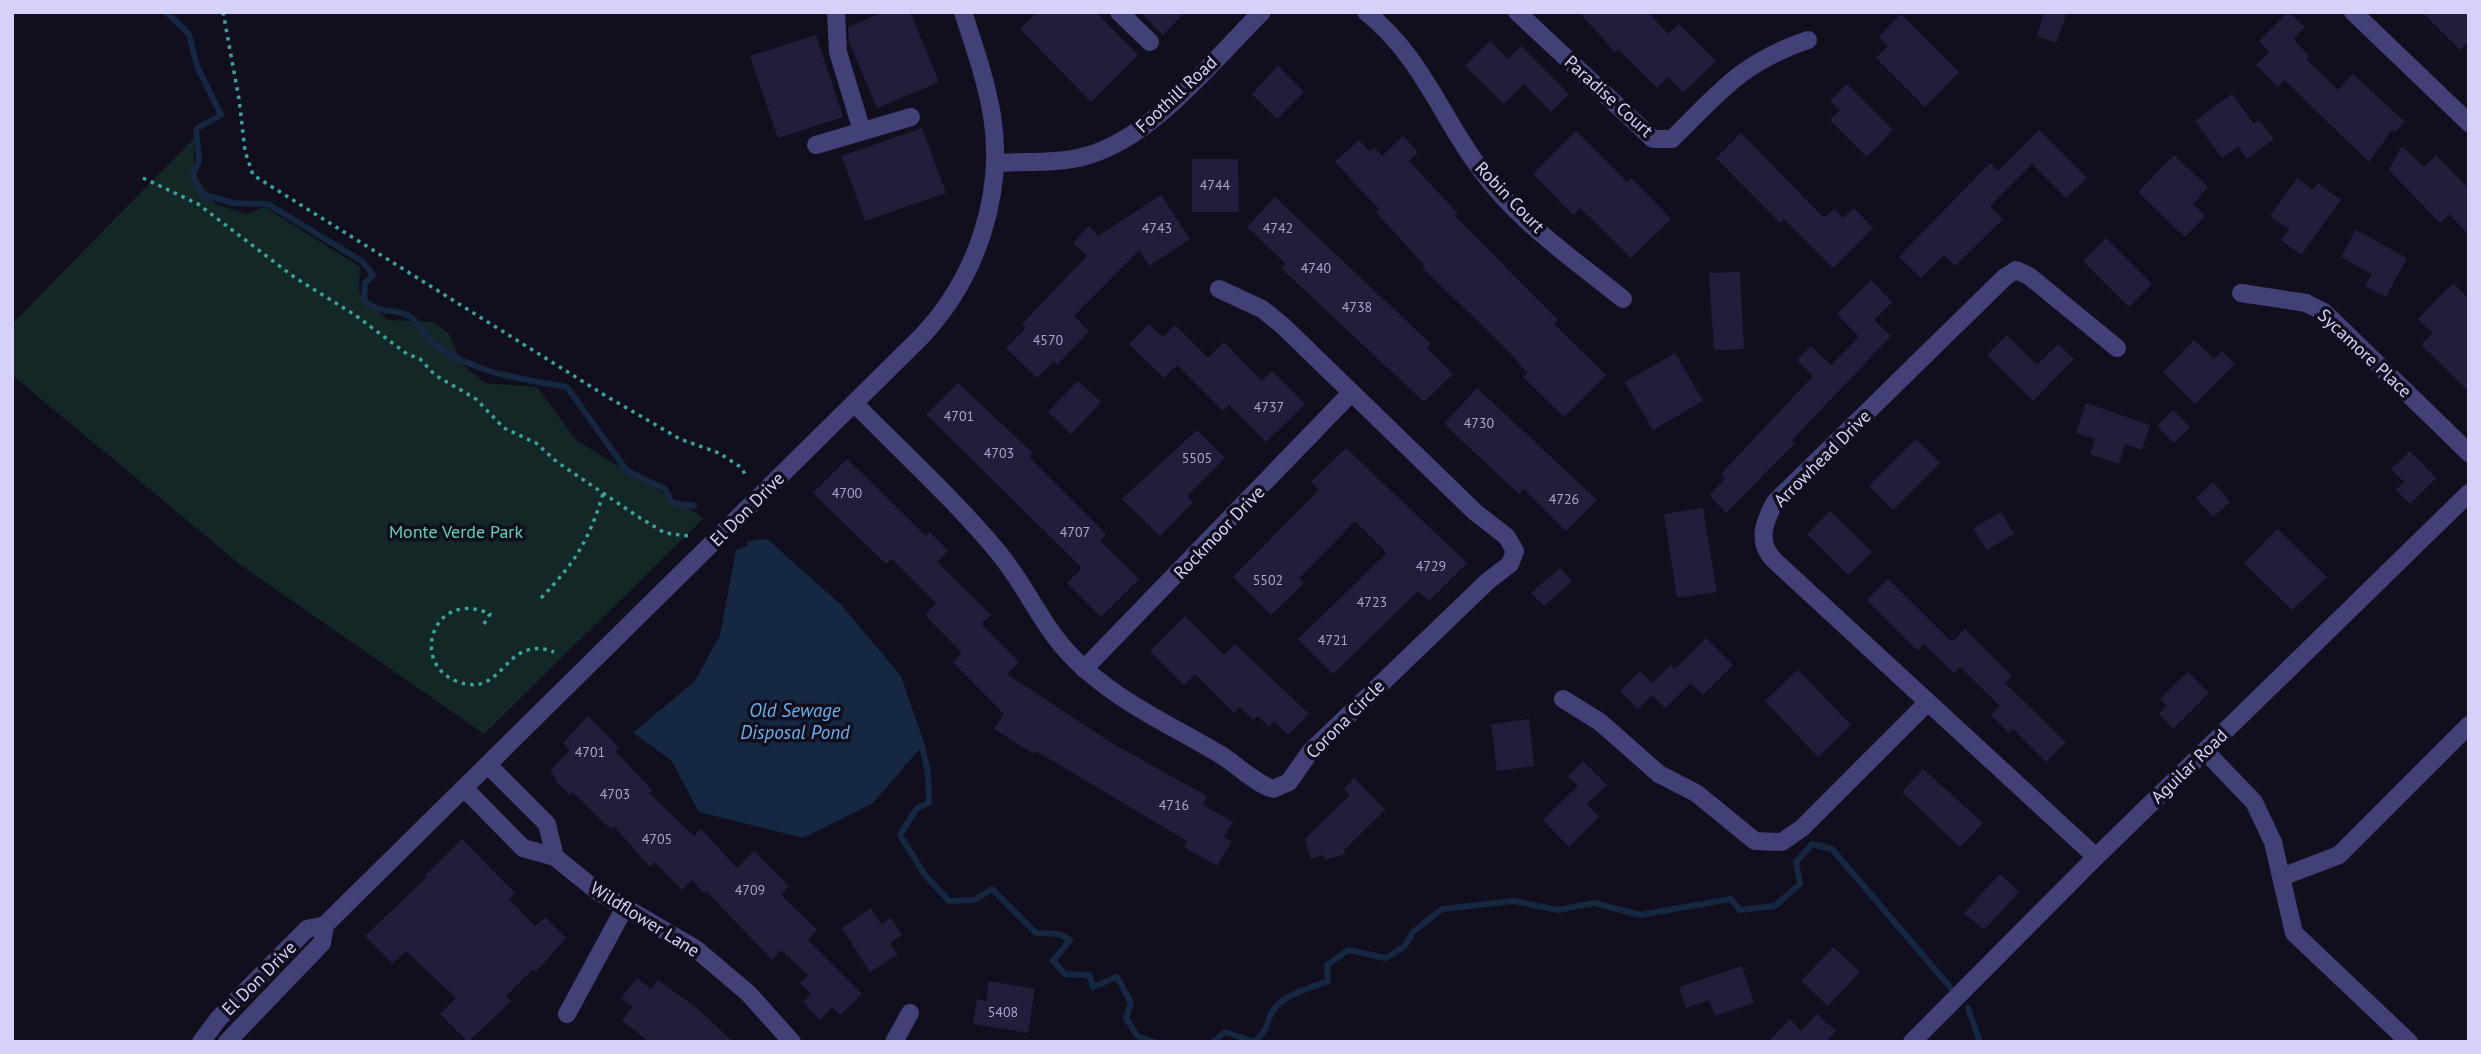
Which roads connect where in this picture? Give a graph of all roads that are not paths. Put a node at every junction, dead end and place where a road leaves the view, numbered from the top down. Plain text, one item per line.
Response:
1 (836, 12) edge
2 (963, 12) edge
3 (1119, 12) edge
4 (1262, 12) edge
5 (1366, 12) edge
6 (1517, 12) edge
7 (2353, 12) edge
8 (1808, 40) dead end
9 (1150, 42) dead end
10 (911, 117) dead end
11 (2469, 123) edge
12 (862, 131) junction
13 (816, 145) dead end
14 (995, 163) junction
15 (1219, 289) dead end
16 (2241, 293) dead end
17 (1623, 299) dead end
18 (2117, 348) dead end
19 (1351, 393) junction
20 (854, 403) junction
21 (2469, 453) edge
22 (2469, 494) edge
23 (1084, 669) junction
24 (1563, 699) dead end
25 (1928, 702) junction
26 (2469, 725) edge
27 (2205, 751) junction
28 (489, 766) junction
29 (464, 789) junction
30 (555, 857) junction
31 (2096, 857) junction
32 (2281, 877) junction
33 (625, 907) junction
34 (325, 925) junction
35 (910, 1013) dead end
36 (567, 1014) dead end
37 (201, 1042) edge
38 (227, 1042) edge
39 (792, 1042) edge
40 (894, 1042) edge
41 (1912, 1042) edge
42 (2409, 1042) edge

1 - 12 street
2 - 14 street, El Don Drive
3 - 9 street
4 - 14 street, Foothill Road
5 - 17 street, Robin Court
6 - 8 street, Paradise Court
7 - 11 street
10 - 12 street
12 - 13 street
14 - 20 street, El Don Drive
15 - 19 street, Corona Circle
16 - 21 street, Sycamore Place
18 - 25 street, Arrowhead Drive
19 - 23 street, Rockmoor Drive
19 - 23 street, Corona Circle
20 - 23 street, Corona Circle
20 - 28 street, El Don Drive
22 - 27 street, Aguilar Road
24 - 25 street
25 - 31 street, Arrowhead Drive
26 - 32 street
27 - 31 street, Aguilar Road
27 - 32 street
28 - 29 street, El Don Drive
28 - 30 street
29 - 30 street, Wildflower Lane
29 - 34 street, El Don Drive
30 - 33 street, Wildflower Lane
31 - 41 street, Aguilar Road
32 - 42 street
33 - 36 street
33 - 39 street, Wildflower Lane
34 - 37 street, El Don Drive
34 - 38 street, El Don Drive
35 - 40 street

